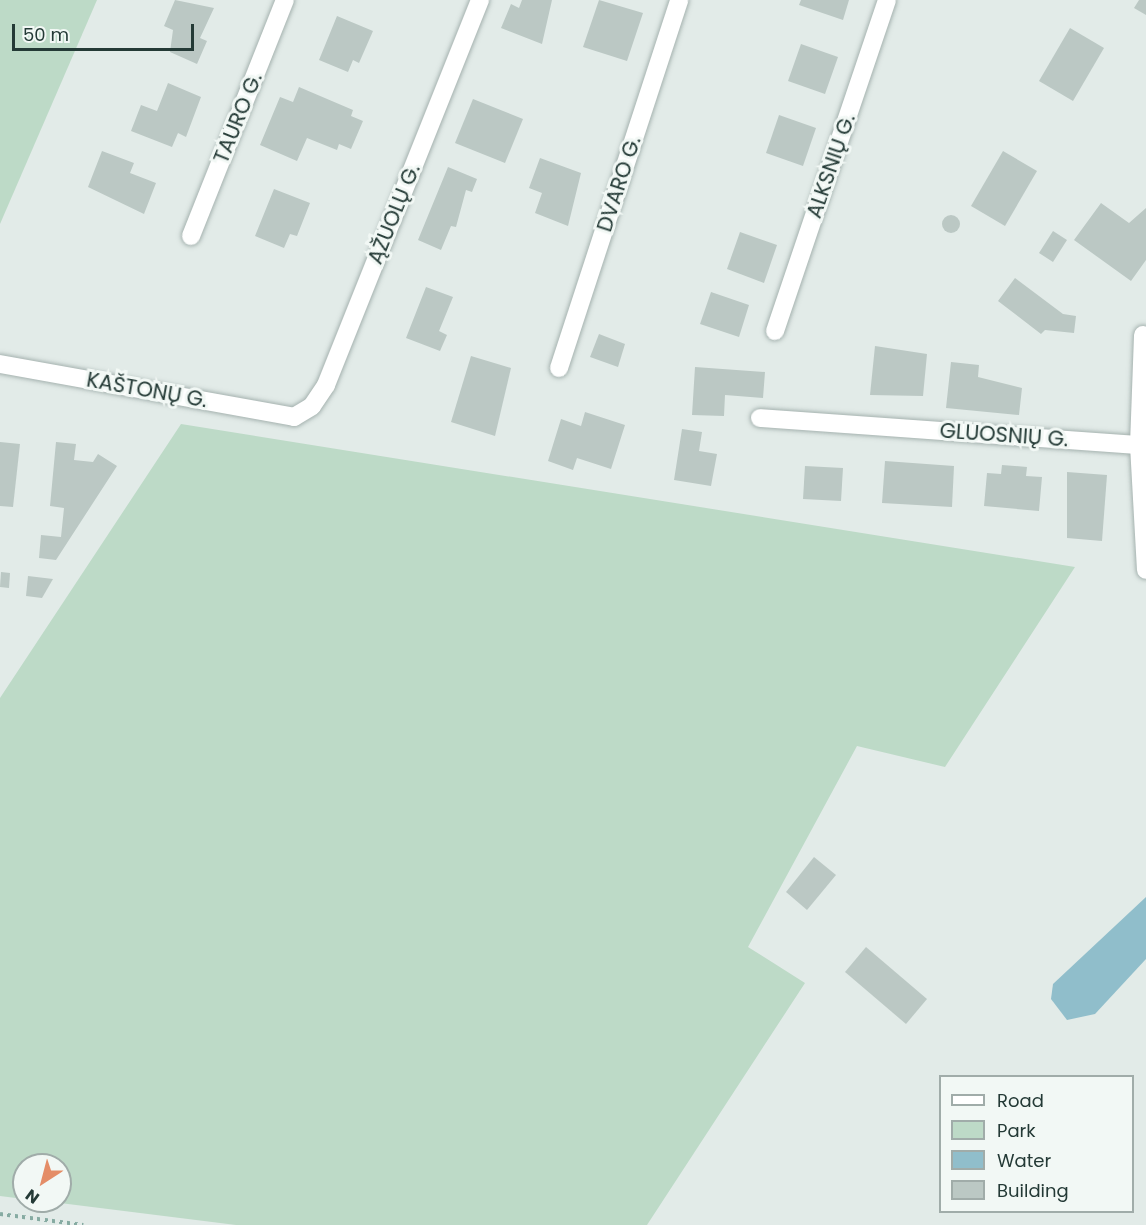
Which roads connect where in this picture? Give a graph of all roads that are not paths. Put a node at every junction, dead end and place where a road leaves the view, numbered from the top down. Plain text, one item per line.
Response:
1 (285, 0) edge
2 (480, 0) edge
3 (679, 0) edge
4 (887, 0) edge
5 (191, 236) dead end
6 (775, 331) dead end
7 (1145, 335) edge
8 (0, 364) edge
9 (559, 368) dead end
10 (294, 417) joint
11 (760, 418) dead end
12 (1138, 445) junction
13 (1146, 570) edge

1 - 5 street, TAURO G.
2 - 10 street, ĄŽUOLŲ G.
3 - 9 street, DVARO G.
4 - 6 street, ALKSNIŲ G.
7 - 12 street
8 - 10 street, KAŠTONŲ G.
11 - 12 street, GLUOSNIŲ G.
12 - 13 street

